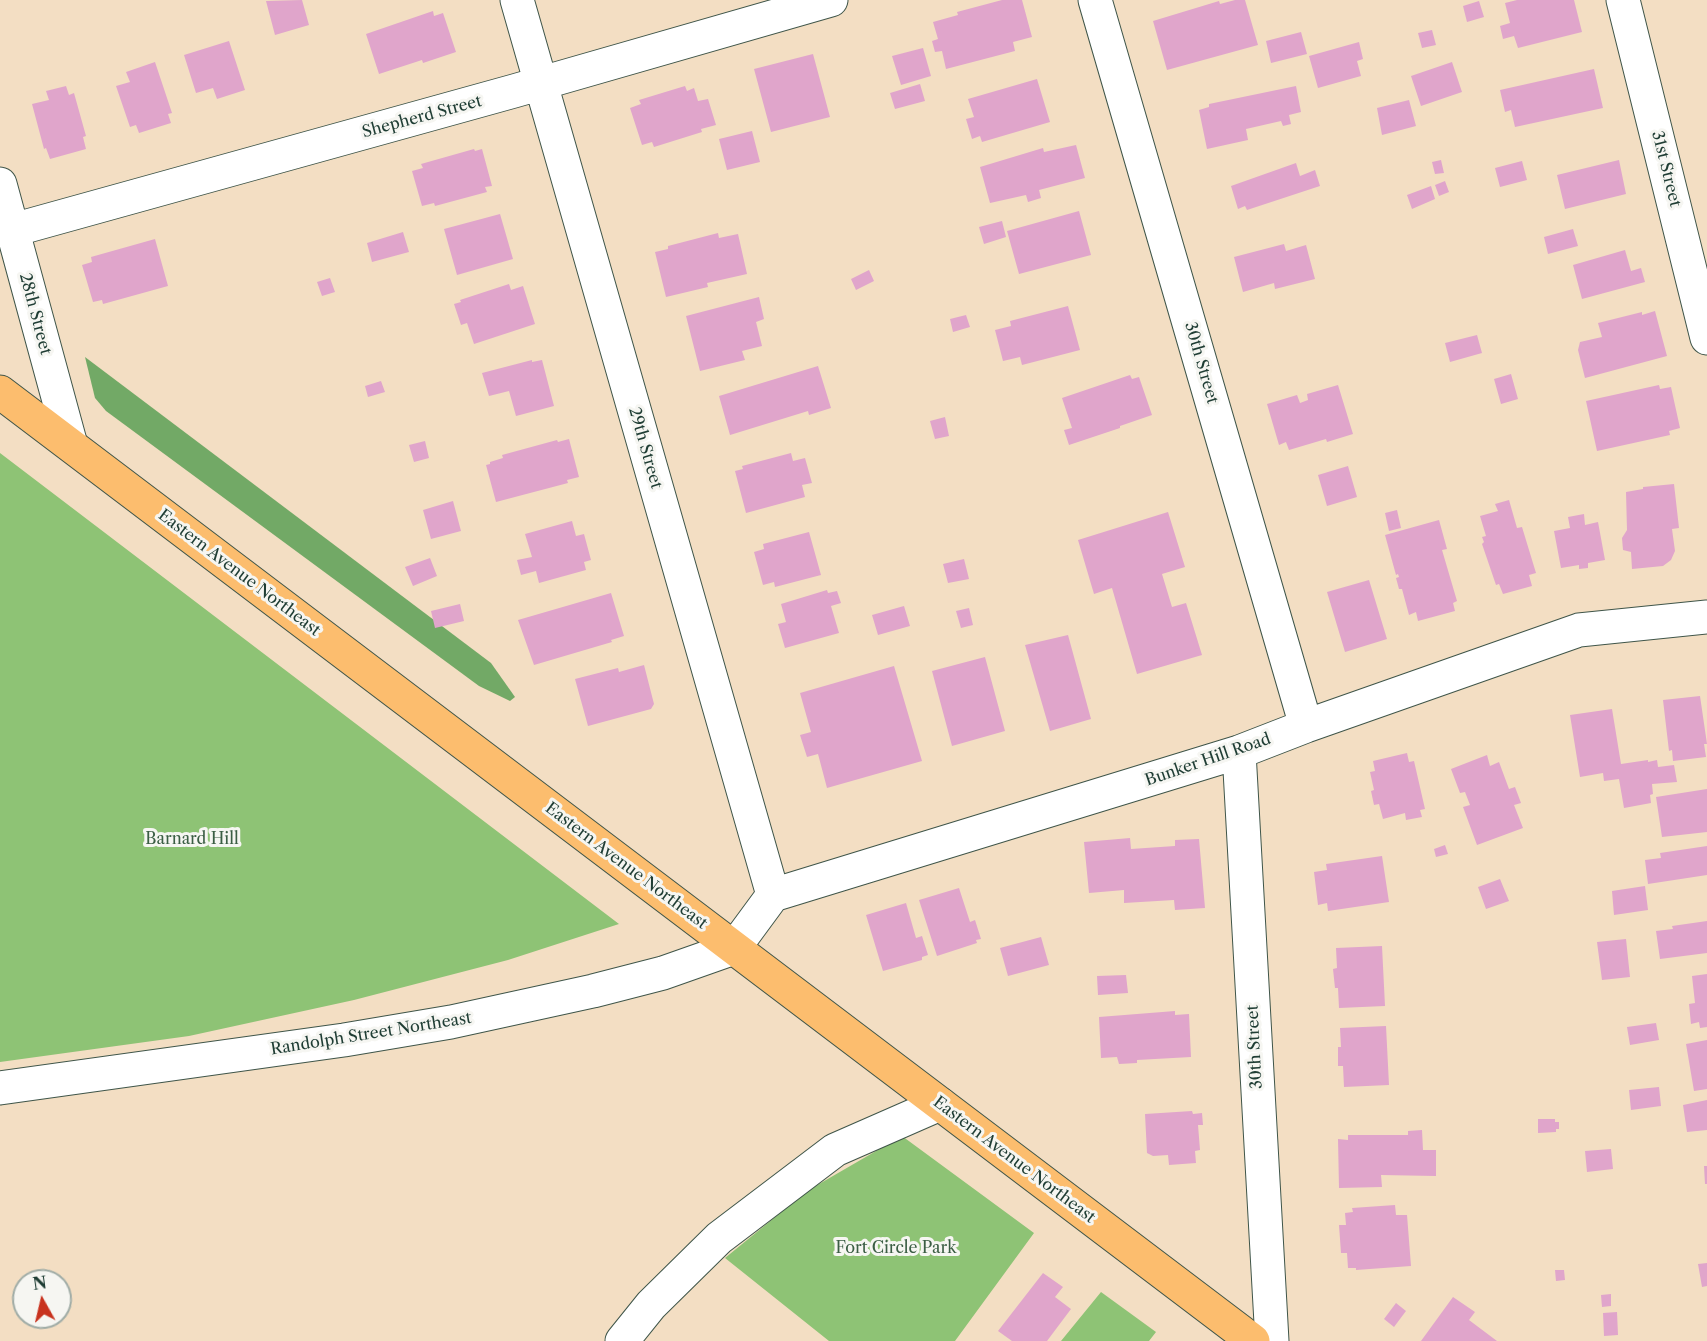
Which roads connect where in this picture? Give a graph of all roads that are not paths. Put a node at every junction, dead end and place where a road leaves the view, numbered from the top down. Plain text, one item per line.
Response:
1 (517, 0) edge
2 (831, 0) edge
3 (1095, 0) edge
4 (1623, 0) edge
5 (541, 83) junction
6 (0, 184) edge
7 (13, 230) junction
8 (1707, 338) edge
9 (0, 392) edge
10 (71, 445) junction
11 (1707, 617) edge
12 (1306, 726) junction
13 (1239, 752) junction
14 (773, 895) junction
15 (734, 948) junction
16 (0, 1088) edge
17 (940, 1104) junction
18 (622, 1341) edge
19 (1253, 1341) edge
20 (1272, 1341) edge

1 - 5 street, 29th Street
2 - 5 street, Shepherd Street
3 - 12 street, 30th Street
4 - 8 street, 31st Street
5 - 7 street, Shepherd Street
5 - 14 street, 29th Street
6 - 7 street, 28th Street
7 - 10 street, 28th Street
9 - 10 main road, Eastern Avenue Northeast
10 - 15 main road, Eastern Avenue Northeast
11 - 12 street, Bunker Hill Road
12 - 13 street, Bunker Hill Road
13 - 14 street, Bunker Hill Road
13 - 20 street, 30th Street
14 - 15 street
15 - 16 street, Randolph Street Northeast
15 - 17 main road, Eastern Avenue Northeast
17 - 18 street
17 - 19 main road, Eastern Avenue Northeast

